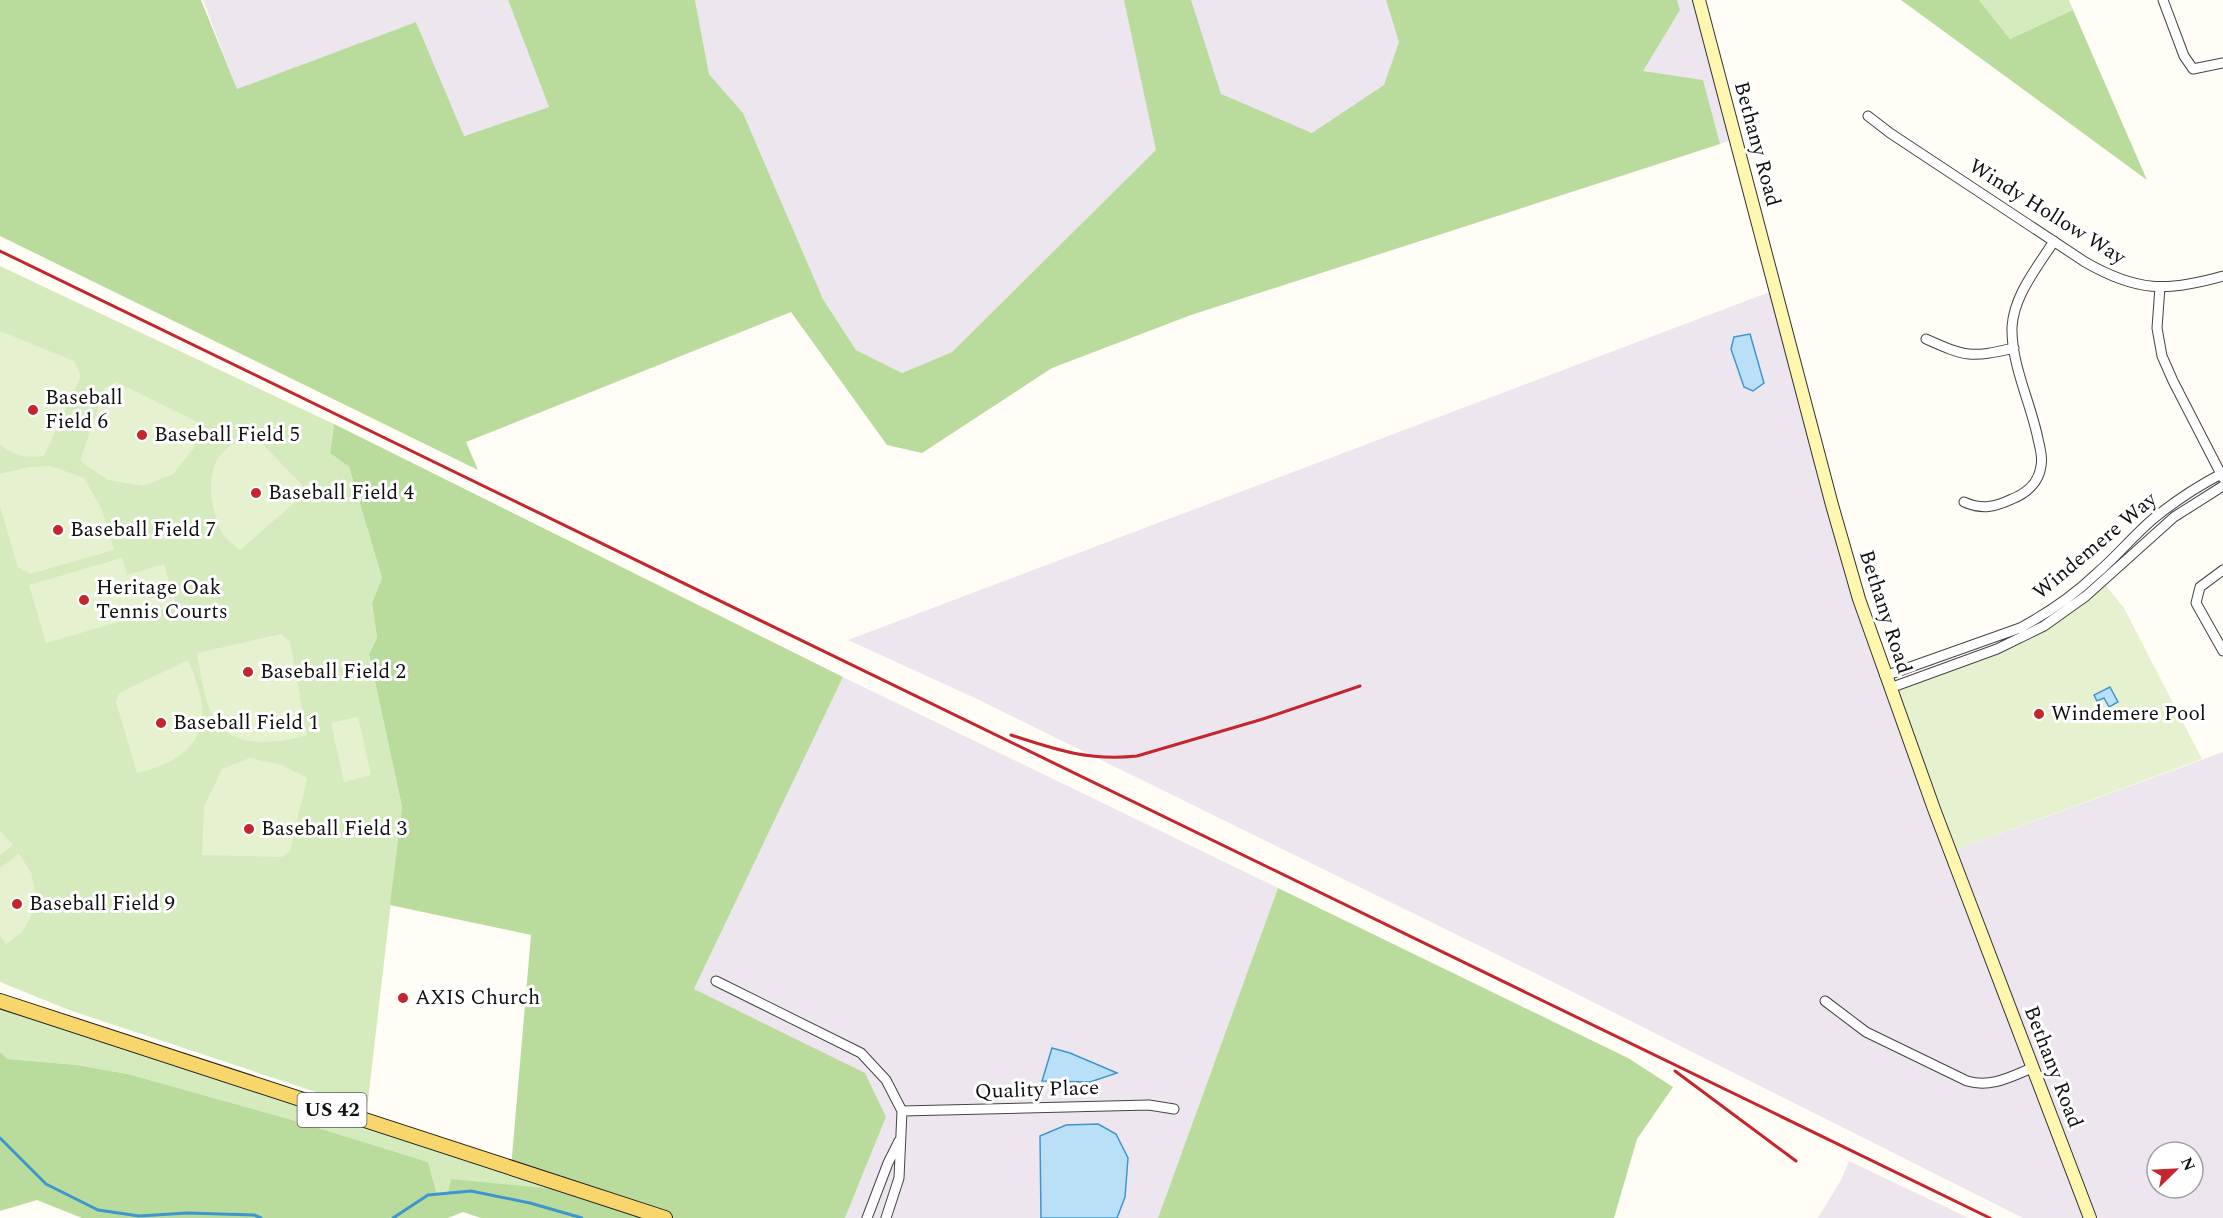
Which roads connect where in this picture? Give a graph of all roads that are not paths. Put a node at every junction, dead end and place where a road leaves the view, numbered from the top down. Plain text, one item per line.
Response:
1 (1699, 0) edge
2 (2163, 0) edge
3 (2223, 63) edge
4 (1868, 116) dead end
5 (2054, 242) junction
6 (2223, 276) edge
7 (2160, 287) junction
8 (1926, 339) dead end
9 (2014, 348) junction
10 (2222, 475) edge
11 (2223, 486) edge
12 (1964, 502) dead end
13 (2223, 570) edge
14 (2223, 651) edge
15 (1885, 676) junction
16 (1890, 688) junction
17 (716, 981) dead end
18 (0, 1001) edge
19 (1825, 1001) dead end
20 (2032, 1068) junction
21 (1174, 1109) dead end
22 (902, 1111) junction
23 (901, 1136) junction
24 (665, 1218) edge
25 (867, 1218) edge
26 (886, 1218) edge
27 (2090, 1218) edge

1 - 15 main road, Bethany Road
2 - 3 street
4 - 5 street, Windy Hollow Way
5 - 7 street, Windy Hollow Way
5 - 9 street
6 - 7 street, Windy Hollow Way
7 - 10 street
8 - 9 street
9 - 12 street
10 - 15 street, Windemere Way
11 - 16 street, Windemere Way
13 - 14 street
15 - 16 main road, Bethany Road
16 - 20 main road, Bethany Road
17 - 22 street
18 - 24 main road, US 42
19 - 20 street
20 - 27 main road, Bethany Road
21 - 22 street, Quality Place
22 - 23 street
23 - 25 street
23 - 26 street

